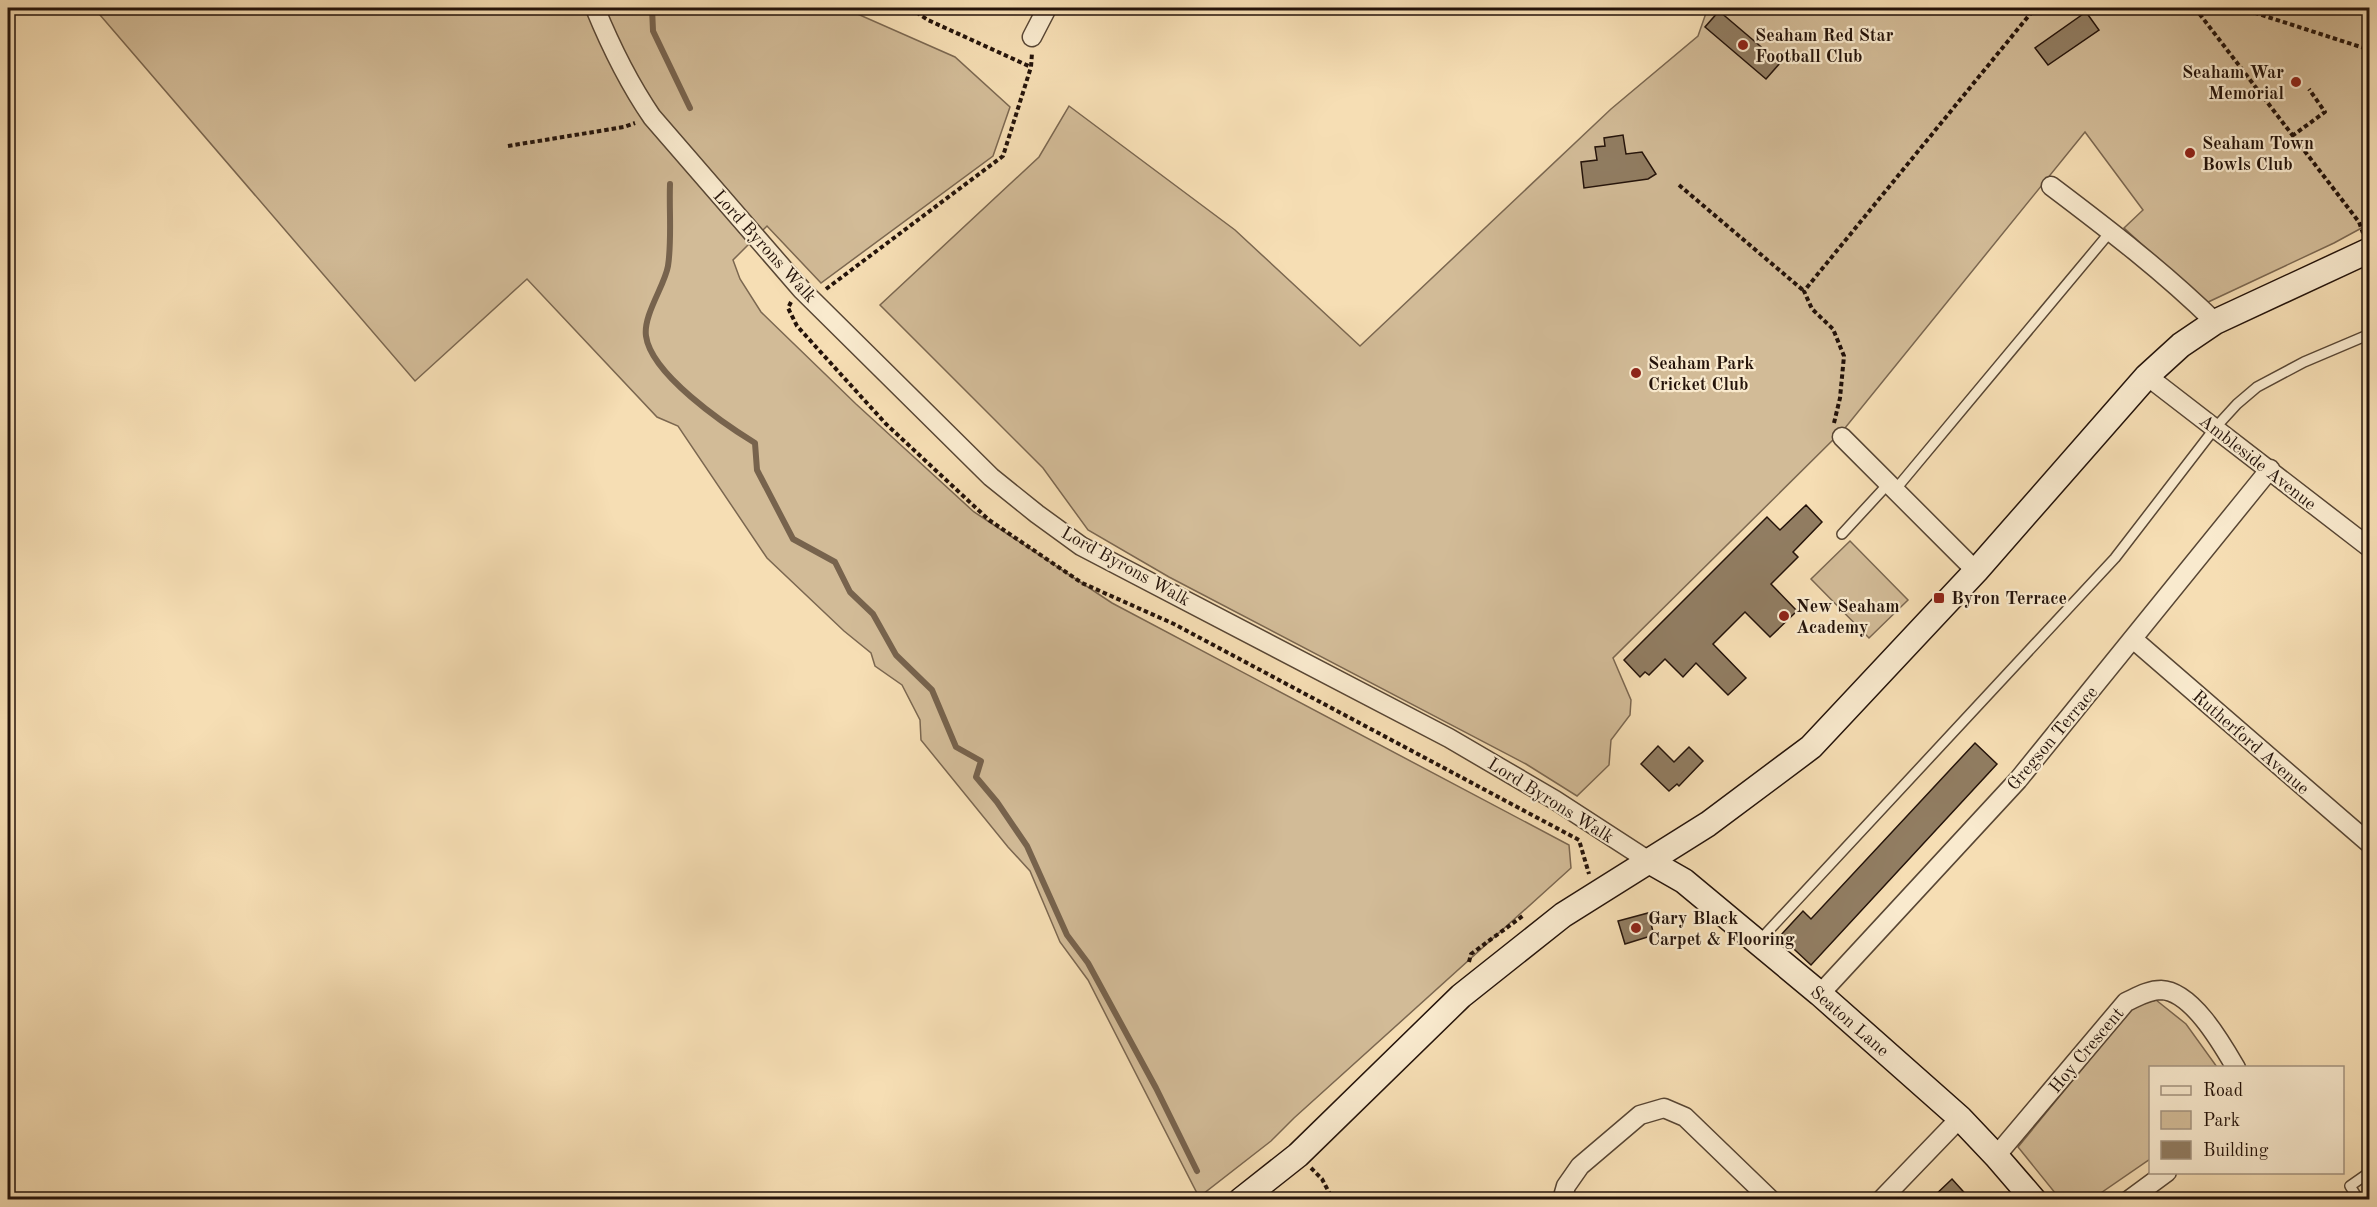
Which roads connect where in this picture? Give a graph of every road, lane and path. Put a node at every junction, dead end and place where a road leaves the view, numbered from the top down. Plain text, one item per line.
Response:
1 (595, 8) edge
2 (910, 8) edge
3 (1047, 8) edge
4 (2035, 8) edge
5 (2195, 8) edge
6 (2240, 8) edge
7 (1032, 37) joint
8 (2370, 51) edge
9 (1031, 67) junction
10 (2309, 89) dead end
11 (652, 117) junction
12 (2292, 136) junction
13 (508, 146) dead end
14 (1679, 185) dead end
15 (2051, 186) dead end
16 (2111, 231) junction
17 (2366, 242) edge
18 (802, 290) junction
19 (1804, 291) junction
20 (2215, 322) junction
21 (2370, 334) edge
22 (2147, 376) junction
23 (2215, 428) junction
24 (1842, 437) joint
25 (2270, 469) junction
26 (1892, 486) junction
27 (1842, 534) dead end
28 (2370, 548) edge
29 (1976, 571) junction
30 (2133, 639) junction
31 (2370, 844) edge
32 (1649, 861) junction
33 (1757, 943) junction
34 (1820, 994) junction
35 (2235, 1066) edge
36 (1960, 1118) junction
37 (1298, 1155) junction
38 (1996, 1156) junction
39 (2370, 1172) edge
40 (2166, 1174) edge
41 (1241, 1200) edge
42 (1333, 1200) edge
43 (1562, 1200) edge
44 (1772, 1200) edge
45 (1881, 1200) edge
46 (2034, 1200) edge
47 (2128, 1200) edge
48 (2359, 1200) edge

1 - 11 street, Lord Byrons Walk
2 - 9 path
3 - 7 street
4 - 19 path
5 - 12 path
6 - 8 path
7 - 9 path
9 - 18 path
10 - 12 path
11 - 13 path
11 - 18 street, Lord Byrons Walk
12 - 17 path
14 - 19 path
15 - 16 street
16 - 20 street
16 - 26 lane
17 - 20 main road
18 - 32 street, Lord Byrons Walk
19 - 24 path
20 - 22 main road
21 - 23 lane
22 - 23 street, Ambleside Avenue
22 - 29 main road
23 - 25 street, Ambleside Avenue
23 - 33 lane
24 - 26 street
25 - 28 street, Ambleside Avenue
25 - 30 street, Gregson Terrace
26 - 27 lane
26 - 29 street
29 - 32 main road
30 - 31 street, Rutherford Avenue
30 - 34 street, Gregson Terrace
32 - 33 main road, Seaton Lane
32 - 37 main road
33 - 34 main road, Seaton Lane
34 - 36 main road, Seaton Lane
35 - 38 street, Hoy Crescent
36 - 38 main road, Seaton Lane
36 - 45 street
37 - 41 main road
37 - 42 path
38 - 46 main road, Seaton Lane
39 - 48 lane
40 - 47 street
43 - 44 street

